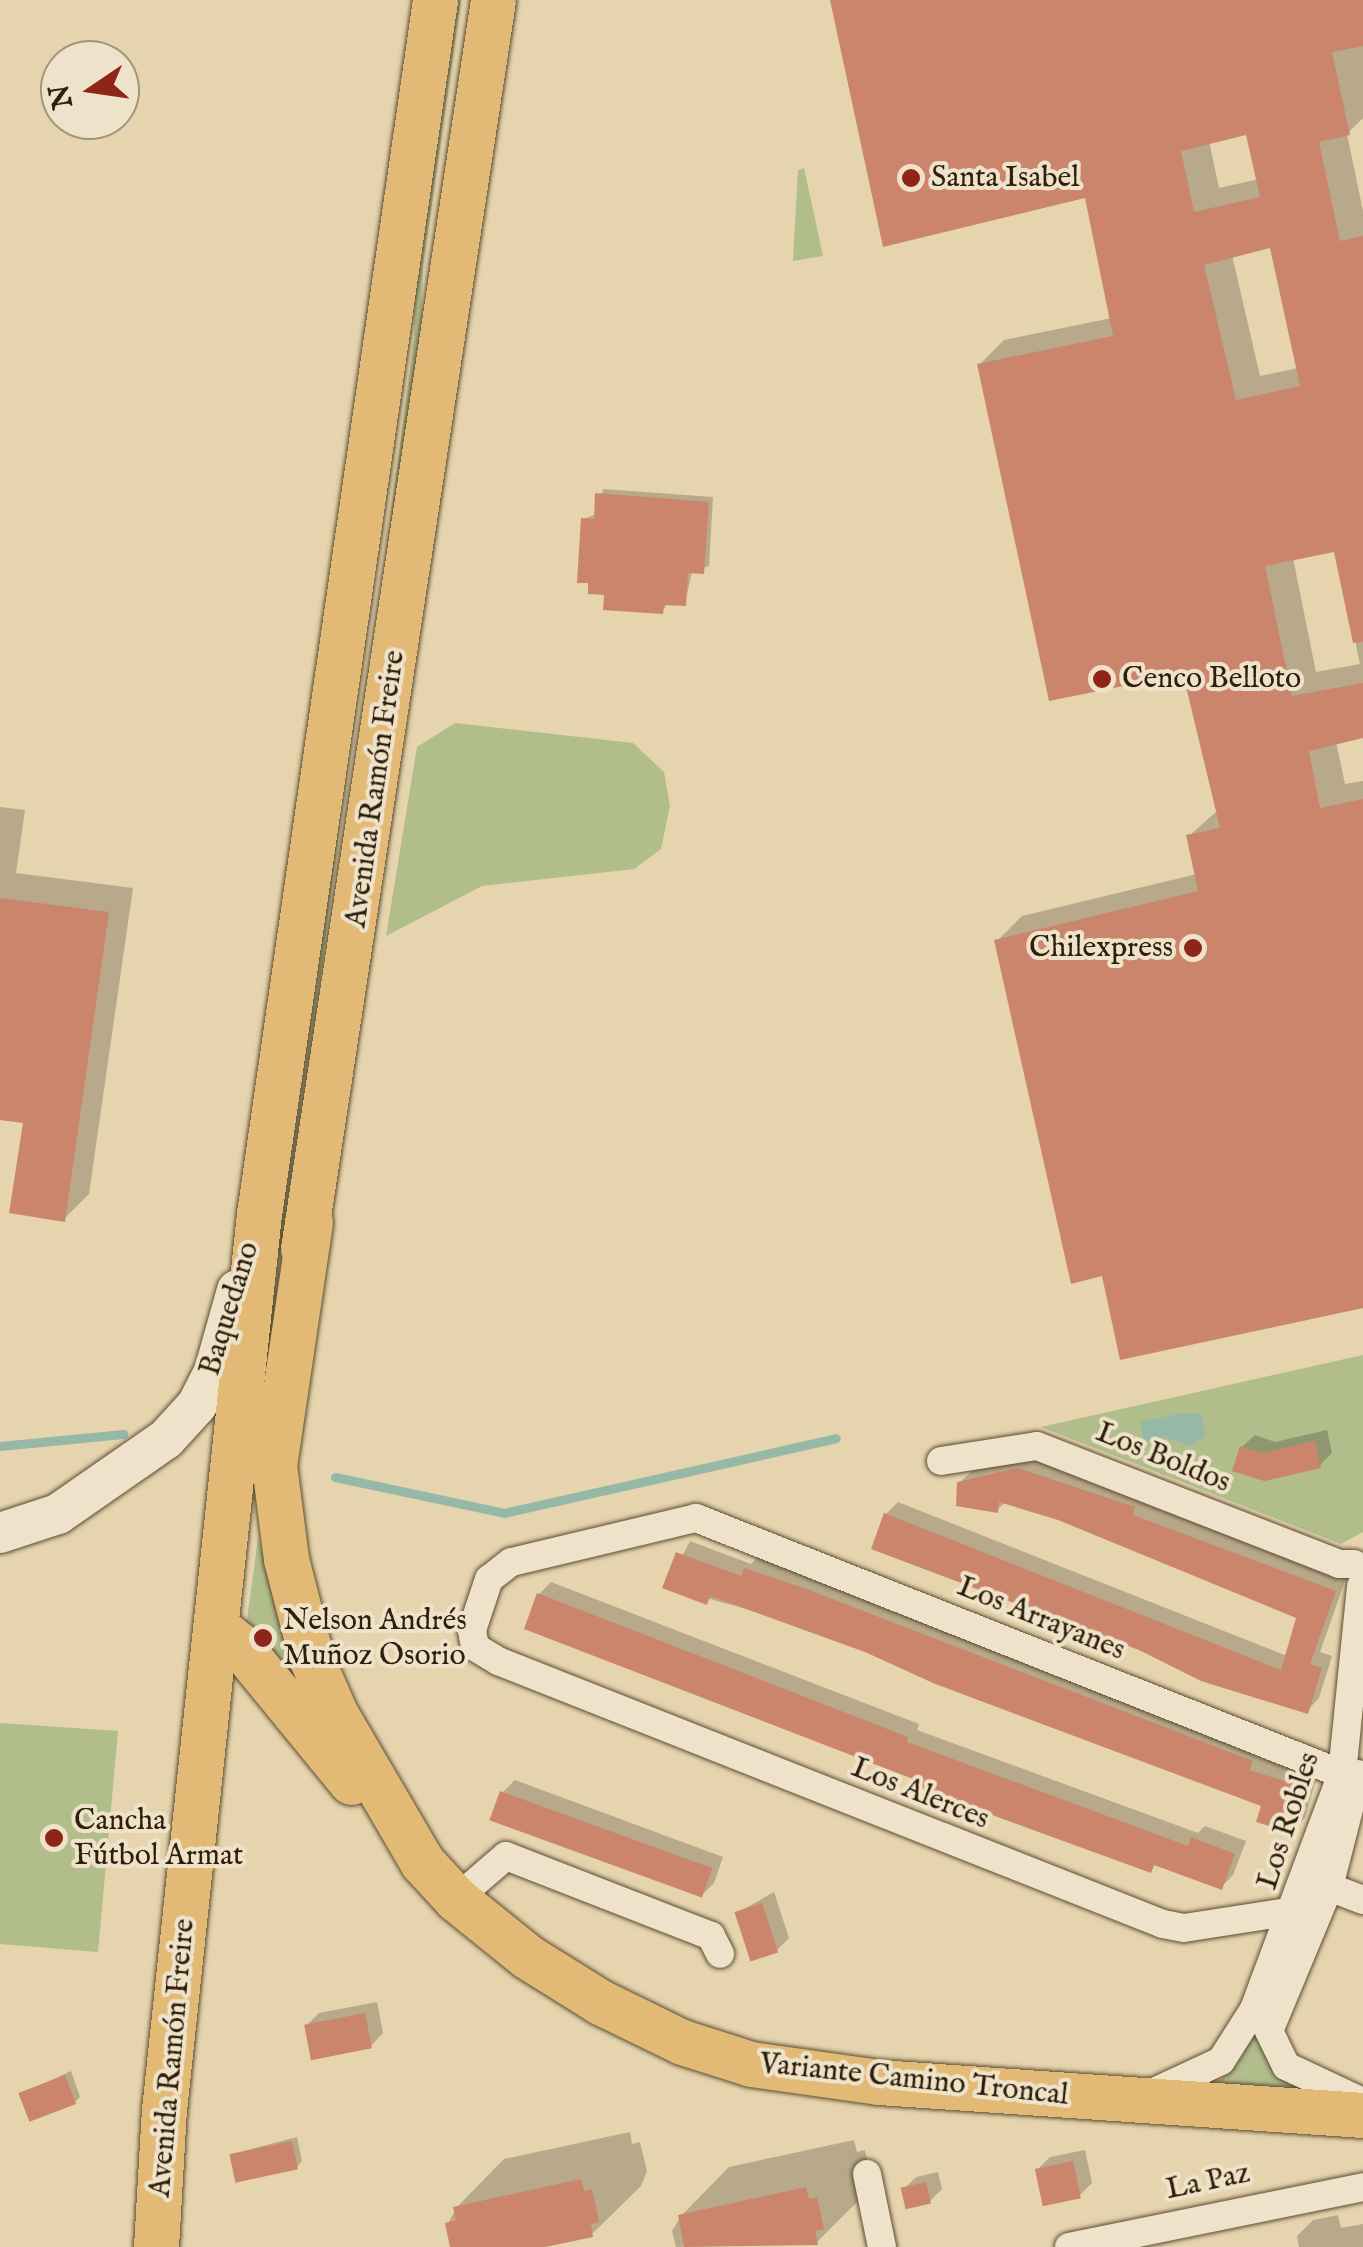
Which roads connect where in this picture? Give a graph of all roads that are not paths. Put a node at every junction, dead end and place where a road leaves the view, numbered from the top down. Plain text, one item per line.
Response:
1 (435, 0) edge
2 (493, 0) edge
3 (259, 1214) junction
4 (310, 1222) junction
5 (942, 1460) dead end
6 (696, 1518) joint
7 (0, 1533) edge
8 (224, 1572) junction
9 (1360, 1572) edge
10 (218, 1628) junction
11 (1363, 1748) edge
12 (1349, 1782) junction
13 (422, 1862) junction
14 (1329, 1887) junction
15 (456, 1899) junction
16 (1363, 1900) edge
17 (1294, 1912) junction
18 (720, 1954) dead end
19 (1262, 2014) junction
20 (1121, 2102) junction
21 (1363, 2102) edge
22 (1363, 2115) edge
23 (867, 2174) dead end
24 (1363, 2186) edge
25 (156, 2247) edge
26 (882, 2247) edge
27 (1069, 2247) edge

1 - 3 main road, Avenida Ramón Freire
2 - 4 main road, Avenida Ramón Freire
3 - 7 street, Baquedano
3 - 8 main road, Avenida Ramón Freire
4 - 8 main road, Avenida Ramón Freire
4 - 13 main road, Variante Camino Troncal
5 - 9 street, Los Boldos
6 - 12 street, Los Arrayanes
6 - 17 street, Los Alerces
8 - 10 main road, Avenida Ramón Freire
9 - 12 street, Los Robles
10 - 13 main road
10 - 25 main road, Avenida Ramón Freire
11 - 12 street, Los Robles
12 - 14 street, Los Robles
12 - 17 street, Los Robles
13 - 15 main road, Variante Camino Troncal
14 - 16 street
14 - 17 street, Los Alerces
14 - 19 street, Los Robles
15 - 18 street
15 - 20 main road, Variante Camino Troncal
17 - 19 street, Los Robles
19 - 20 street, Los Robles
19 - 21 street
20 - 22 main road, Variante Camino Troncal
23 - 26 street
24 - 27 street, La Paz

